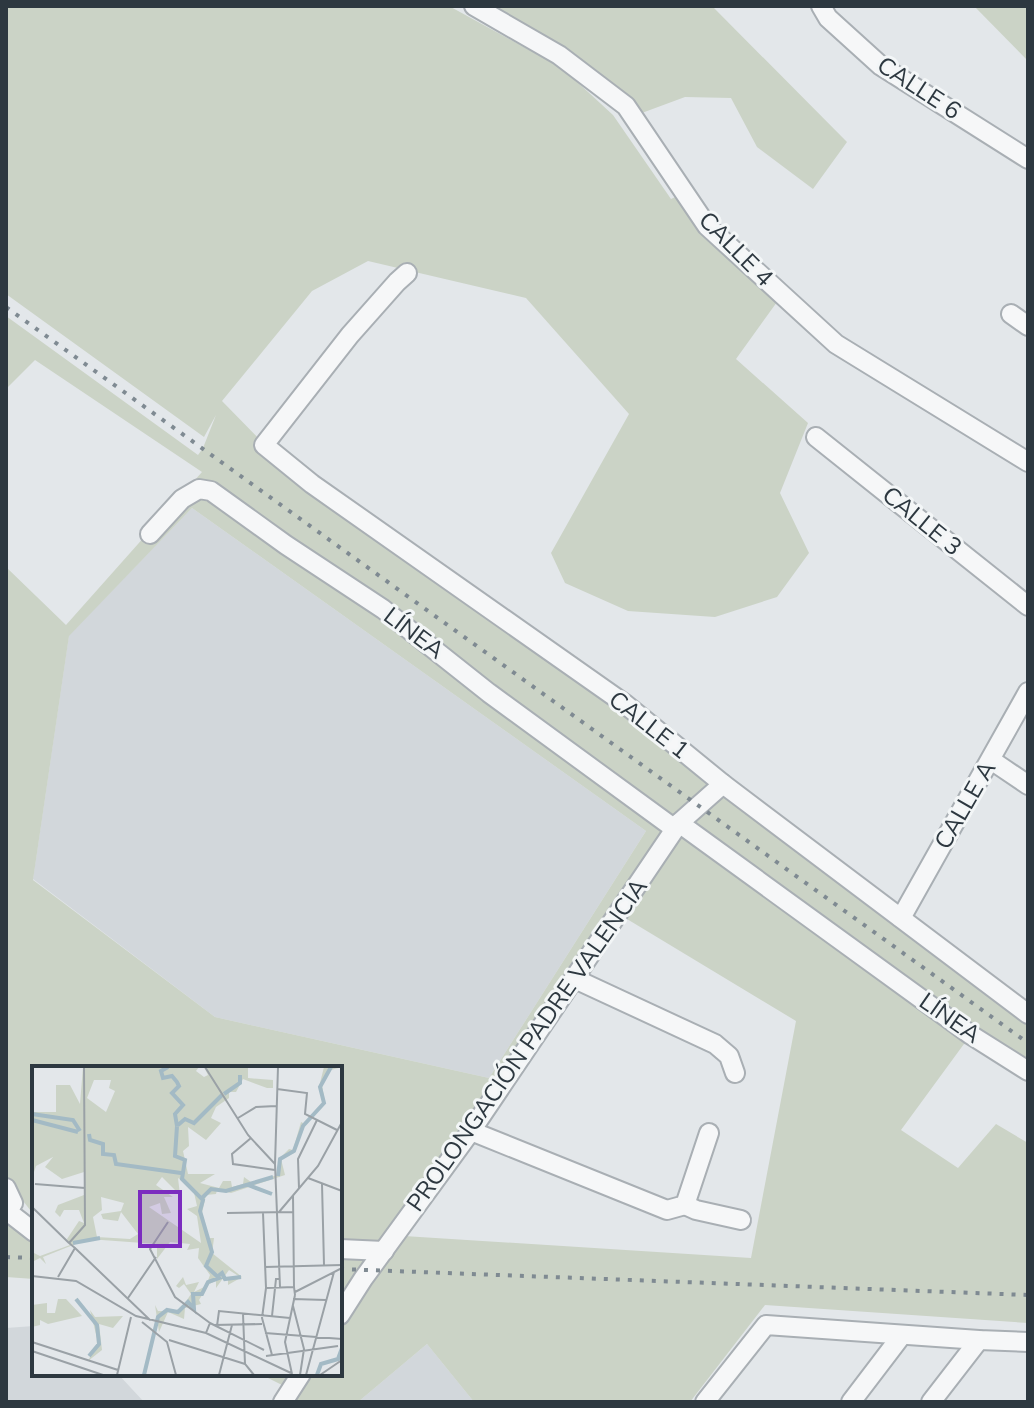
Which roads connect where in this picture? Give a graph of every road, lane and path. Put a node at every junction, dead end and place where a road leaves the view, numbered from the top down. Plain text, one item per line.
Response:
1 (474, 6) edge
2 (821, 6) edge
3 (1028, 159) edge
4 (407, 273) dead end
5 (1011, 314) dead end
6 (1028, 326) edge
7 (816, 437) dead end
8 (1028, 462) edge
9 (150, 534) dead end
10 (1028, 606) edge
11 (1028, 692) edge
12 (991, 760) junction
13 (723, 784) junction
14 (1028, 785) edge
15 (677, 826) junction
16 (901, 918) junction
17 (575, 979) junction
18 (1028, 1014) edge
19 (1028, 1071) edge
20 (735, 1073) dead end
21 (471, 1131) junction
22 (709, 1133) dead end
23 (6, 1188) edge
24 (685, 1205) junction
25 (6, 1211) edge
26 (741, 1220) dead end
27 (32, 1230) edge
28 (342, 1249) edge
29 (384, 1251) junction
30 (342, 1312) edge
31 (902, 1335) junction
32 (979, 1340) junction
33 (1028, 1342) edge
34 (300, 1376) edge
35 (283, 1402) edge
36 (705, 1402) edge
37 (851, 1402) edge
38 (931, 1402) edge

1 - 8 street, CALLE 4
2 - 3 street, CALLE 6
4 - 13 street, CALLE 1
5 - 6 street
7 - 10 street, CALLE 3
9 - 15 street, LÍNEA
11 - 12 street, CALLE A
12 - 14 street
12 - 16 street, CALLE A
13 - 15 street, PROLONGACIÓN PADRE VALENCIA
13 - 16 street, CALLE 1
15 - 17 street, PROLONGACIÓN PADRE VALENCIA
15 - 19 street, LÍNEA
16 - 18 street, CALLE 1
17 - 20 street
17 - 21 street, PROLONGACIÓN PADRE VALENCIA
21 - 24 street
21 - 29 street, PROLONGACIÓN PADRE VALENCIA
22 - 24 street
23 - 25 street
24 - 26 street
25 - 27 street
28 - 29 street
29 - 30 street, PROLONGACIÓN PADRE VALENCIA
31 - 32 street
31 - 36 street
31 - 37 street
32 - 33 street
32 - 38 street
34 - 35 street

